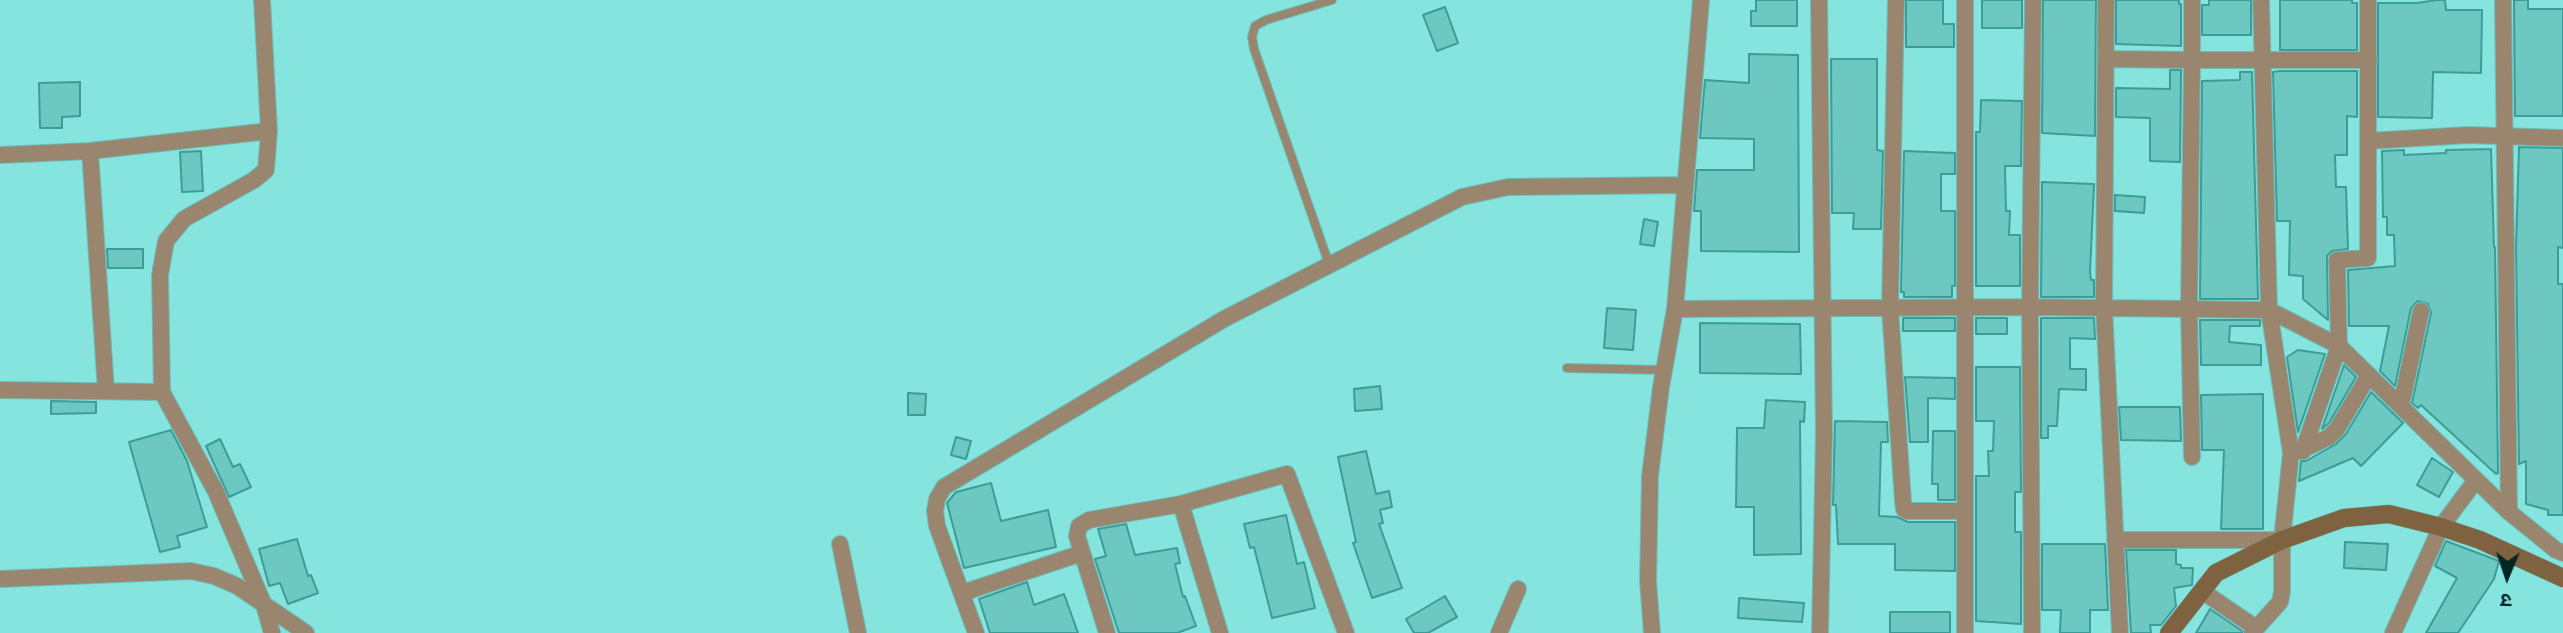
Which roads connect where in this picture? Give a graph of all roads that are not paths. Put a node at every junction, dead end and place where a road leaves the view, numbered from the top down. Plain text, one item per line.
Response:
1 (262, 0) edge
2 (1332, 0) edge
3 (1701, 0) edge
4 (1819, 0) edge
5 (1896, 0) edge
6 (1965, 0) edge
7 (2033, 0) edge
8 (2106, 0) edge
9 (2192, 0) edge
10 (2261, 0) edge
11 (2368, 0) edge
12 (2503, 0) edge
13 (2106, 59) junction
14 (2263, 59) junction
15 (2192, 60) junction
16 (2369, 60) junction
17 (269, 131) junction
18 (2505, 136) junction
19 (2563, 138) edge
20 (2368, 141) junction
21 (90, 150) junction
22 (0, 156) edge
23 (1684, 185) junction
24 (1329, 264) junction
25 (1966, 307) junction
26 (2030, 307) junction
27 (2104, 307) junction
28 (1823, 308) junction
29 (1890, 308) junction
30 (1675, 309) junction
31 (2189, 309) junction
32 (2269, 310) junction
33 (2421, 311) dead end
34 (2339, 346) junction
35 (1567, 368) dead end
36 (1664, 370) junction
37 (2369, 375) junction
38 (0, 390) edge
39 (106, 391) junction
40 (162, 392) junction
41 (2401, 406) junction
42 (2297, 452) junction
43 (2192, 457) dead end
44 (2476, 480) junction
45 (1181, 504) junction
46 (1964, 511) junction
47 (2508, 512) junction
48 (2441, 527) junction
49 (2115, 540) junction
50 (2282, 540) junction
51 (840, 544) dead end
52 (1082, 553) junction
53 (2563, 553) edge
54 (2563, 578) edge
55 (0, 579) edge
56 (1518, 589) dead end
57 (2202, 590) junction
58 (962, 593) junction
59 (264, 605) junction
60 (2254, 630) edge
61 (272, 633) edge
62 (306, 633) edge
63 (858, 633) edge
64 (976, 633) edge
65 (1107, 633) edge
66 (1220, 633) edge
67 (1346, 633) edge
68 (1499, 633) edge
69 (1652, 633) edge
70 (1820, 633) edge
71 (1965, 633) edge
72 (2032, 633) edge
73 (2120, 633) edge
74 (2169, 633) edge
75 (2393, 633) edge

1 - 17 street
2 - 24 lane
3 - 23 street
4 - 28 street
5 - 29 street
6 - 25 street
7 - 26 street
8 - 13 street
9 - 15 street
10 - 14 street
11 - 16 street
12 - 18 street
13 - 15 street
13 - 27 street
14 - 15 street
14 - 16 street
14 - 32 street
15 - 31 street
16 - 20 street
17 - 21 street
17 - 40 street
18 - 19 street
18 - 20 street
18 - 47 street
20 - 34 street
21 - 22 street
21 - 39 street
23 - 24 street
23 - 30 street
24 - 58 street
25 - 26 street
25 - 29 street
25 - 46 street
26 - 27 street
26 - 72 street
27 - 31 street
27 - 49 street
28 - 29 street
28 - 30 street
28 - 70 street
29 - 46 street
30 - 36 street
31 - 32 street
31 - 43 street
32 - 34 street
32 - 42 street
33 - 41 street
34 - 37 street
34 - 42 street
35 - 36 lane
36 - 69 street
37 - 41 street
37 - 42 street
38 - 39 street
39 - 40 street
40 - 59 street
41 - 44 street
42 - 50 street
44 - 47 street
44 - 48 street
45 - 52 street
45 - 66 street
45 - 67 street
46 - 71 street
47 - 53 street
48 - 50 main road
48 - 54 main road
48 - 75 street
49 - 50 street
49 - 73 street
50 - 57 main road
50 - 60 street
51 - 63 street
52 - 58 street
52 - 65 street
55 - 59 street
56 - 68 street
57 - 60 street
57 - 74 main road
58 - 64 street
59 - 61 street
59 - 62 street

